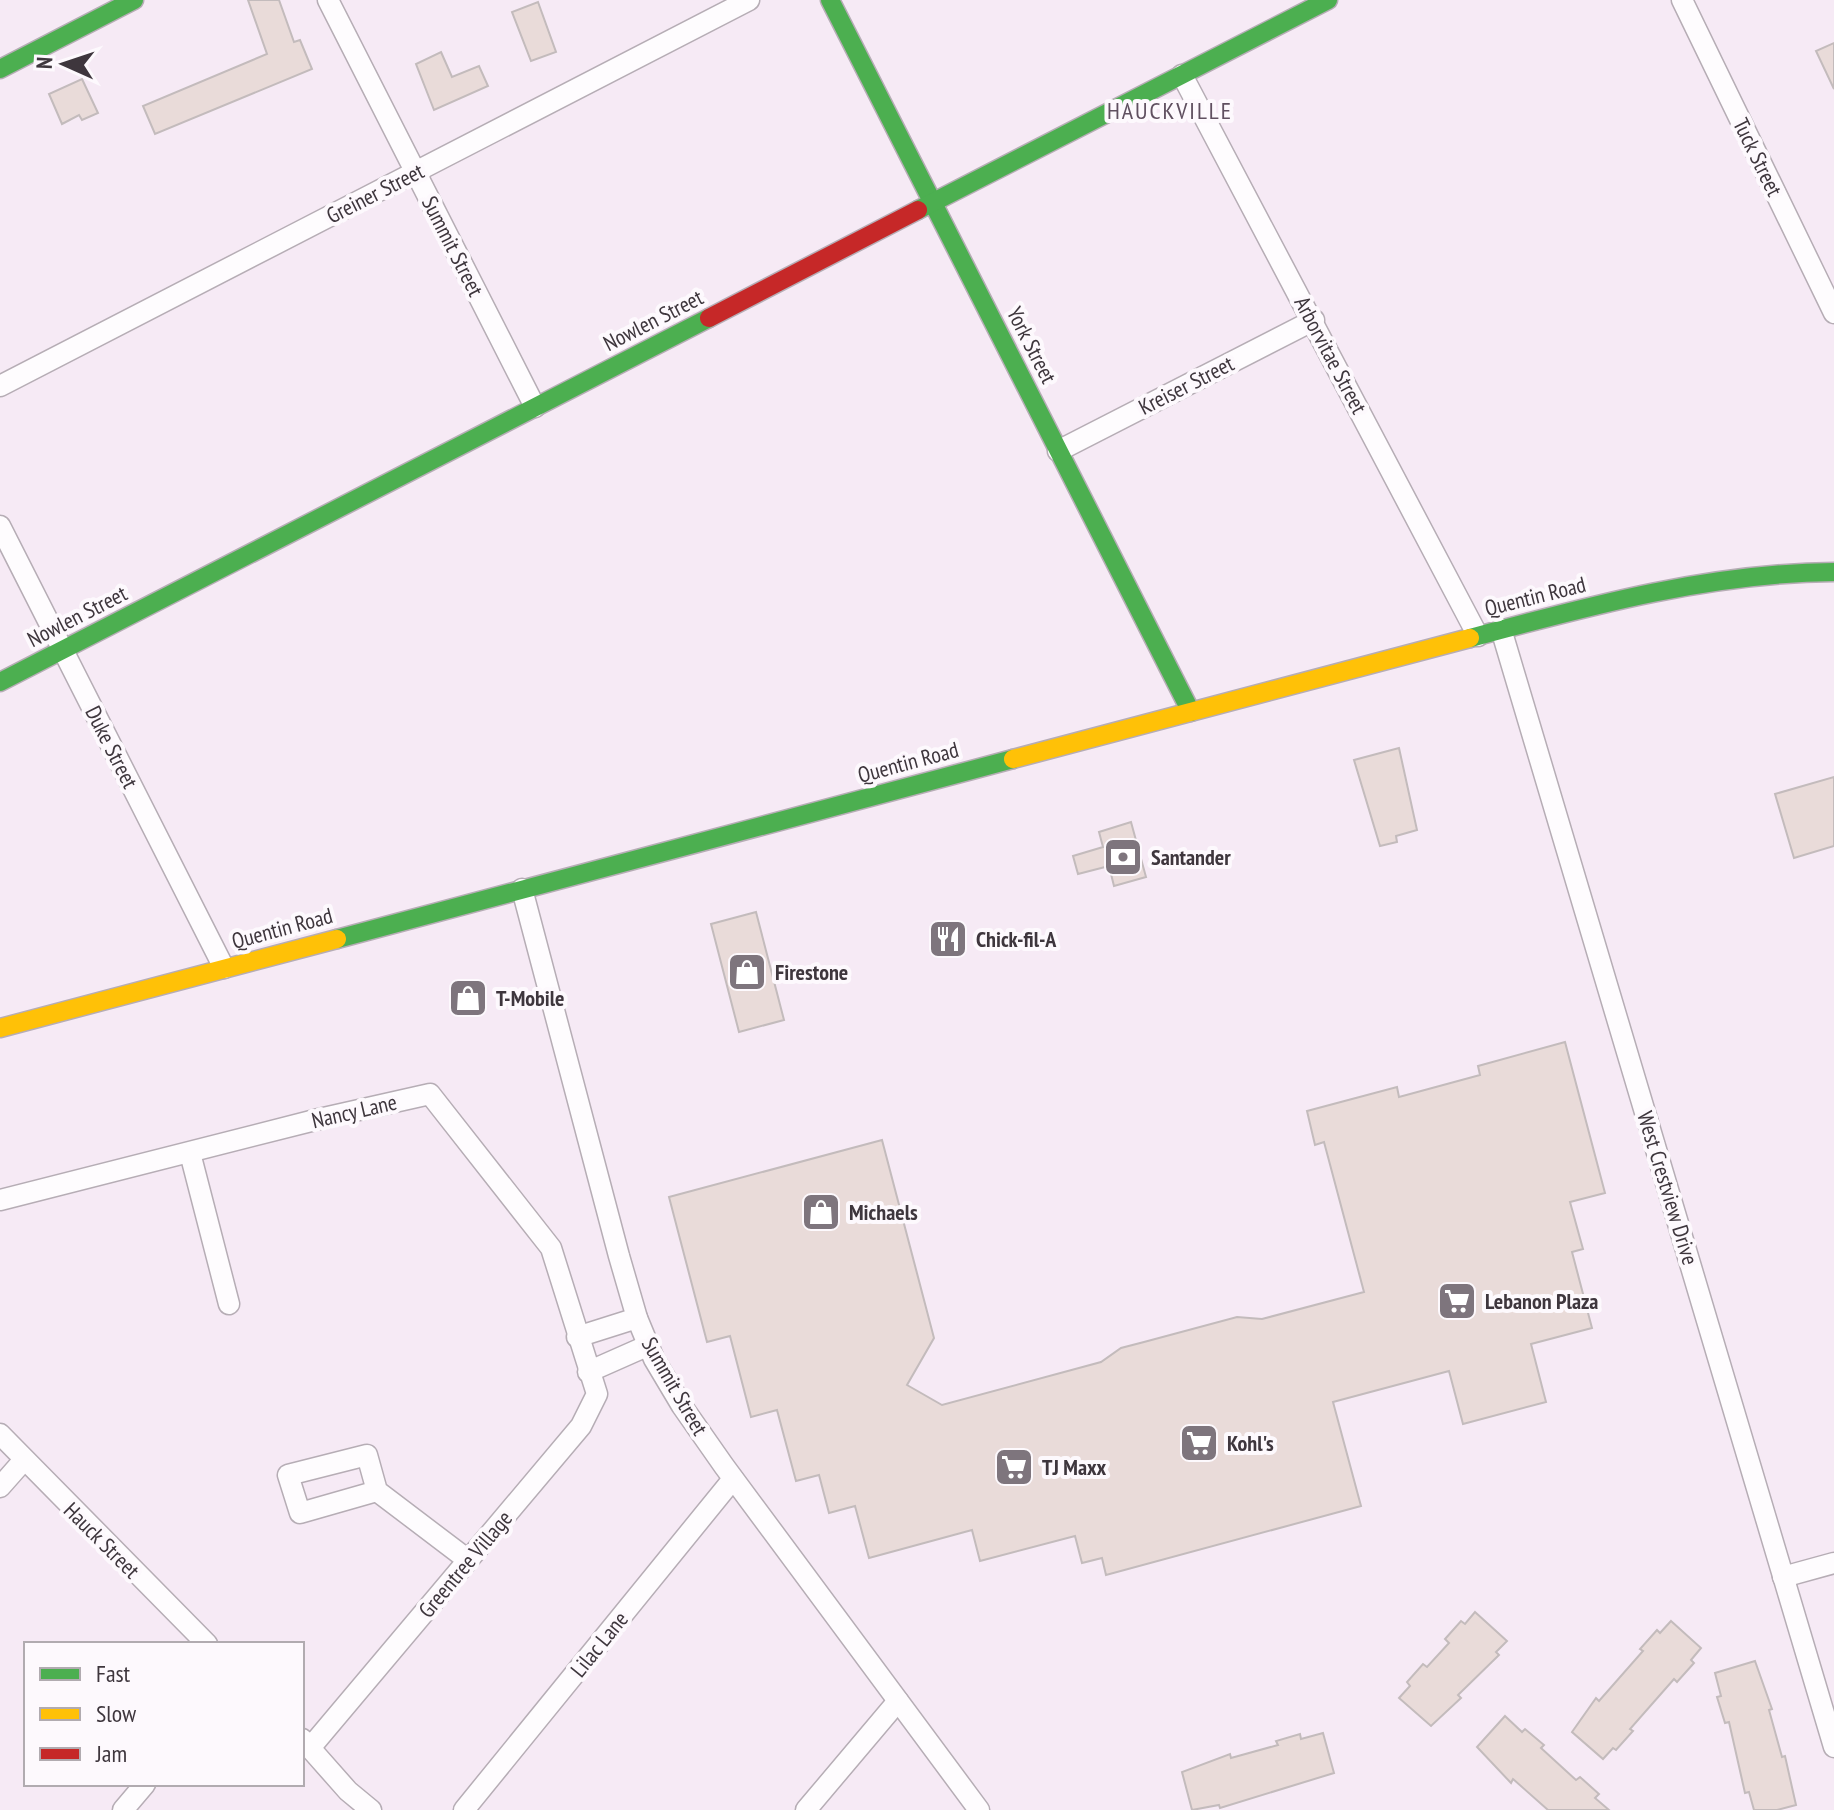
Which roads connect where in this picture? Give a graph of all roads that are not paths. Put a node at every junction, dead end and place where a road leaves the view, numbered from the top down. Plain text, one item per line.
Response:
1 (328, 0) edge
2 (749, 0) edge
3 (830, 0) edge
4 (1328, 0) edge
5 (1682, 0) edge
6 (128, 1) edge
7 (0, 69) edge
8 (1182, 75) junction
9 (415, 172) junction
10 (933, 203) junction
11 (1834, 313) edge
12 (1314, 320) junction
13 (0, 386) edge
14 (535, 407) junction
15 (1058, 451) junction
16 (0, 526) edge
17 (1834, 572) edge
18 (1501, 629) junction
19 (1478, 636) junction
20 (63, 650) junction
21 (0, 682) edge
22 (1191, 712) junction
23 (522, 889) junction
24 (224, 968) junction
25 (0, 1028) edge
26 (190, 1153) junction
27 (0, 1200) edge
28 (229, 1304) dead end
29 (637, 1318) junction
30 (577, 1337) junction
31 (649, 1345) junction
32 (588, 1372) junction
33 (0, 1434) edge
34 (23, 1461) junction
35 (733, 1479) junction
36 (0, 1487) edge
37 (377, 1491) dead end
38 (468, 1560) junction
39 (1834, 1563) edge
40 (1783, 1577) junction
41 (205, 1642) edge
42 (898, 1701) junction
43 (306, 1744) edge
44 (1834, 1747) edge
45 (143, 1786) edge
46 (123, 1810) edge
47 (371, 1810) edge
48 (464, 1810) edge
49 (806, 1810) edge
50 (979, 1810) edge

1 - 9 street, Summit Street
2 - 9 street, Greiner Street
3 - 10 main road, York Street
4 - 8 main road, Nowlen Street
5 - 11 street, Tuck Street
6 - 7 main road
8 - 10 main road, Nowlen Street
8 - 12 street, Arborvitae Street
9 - 13 street, Greiner Street
9 - 14 street, Summit Street
10 - 14 main road, Nowlen Street
10 - 15 main road, York Street
12 - 15 street, Kreiser Street
12 - 19 street, Arborvitae Street
14 - 20 main road, Nowlen Street
15 - 22 main road, York Street
16 - 20 street, Duke Street
17 - 18 main road, Quentin Road
18 - 19 main road, Quentin Road
18 - 40 street, West Crestview Drive
19 - 22 main road, Quentin Road
20 - 21 main road, Nowlen Street
20 - 24 street, Duke Street
22 - 23 main road, Quentin Road
23 - 24 main road, Quentin Road
23 - 29 street, Summit Street
24 - 25 main road, Quentin Road
26 - 27 street, Nancy Lane
26 - 28 street
26 - 30 street, Nancy Lane
29 - 30 street
29 - 31 street, Summit Street
30 - 32 street, Greentree Village
31 - 32 street
31 - 35 street, Summit Street
32 - 38 street, Greentree Village
33 - 34 street, Hauck Street
34 - 36 street
34 - 41 street, Hauck Street
35 - 42 street, Summit Street
35 - 48 street, Lilac Lane
37 - 38 street
38 - 43 street, Greentree Village
39 - 40 street
40 - 44 street, West Crestview Drive
42 - 49 street
42 - 50 street, Summit Street
43 - 47 street
45 - 46 street

